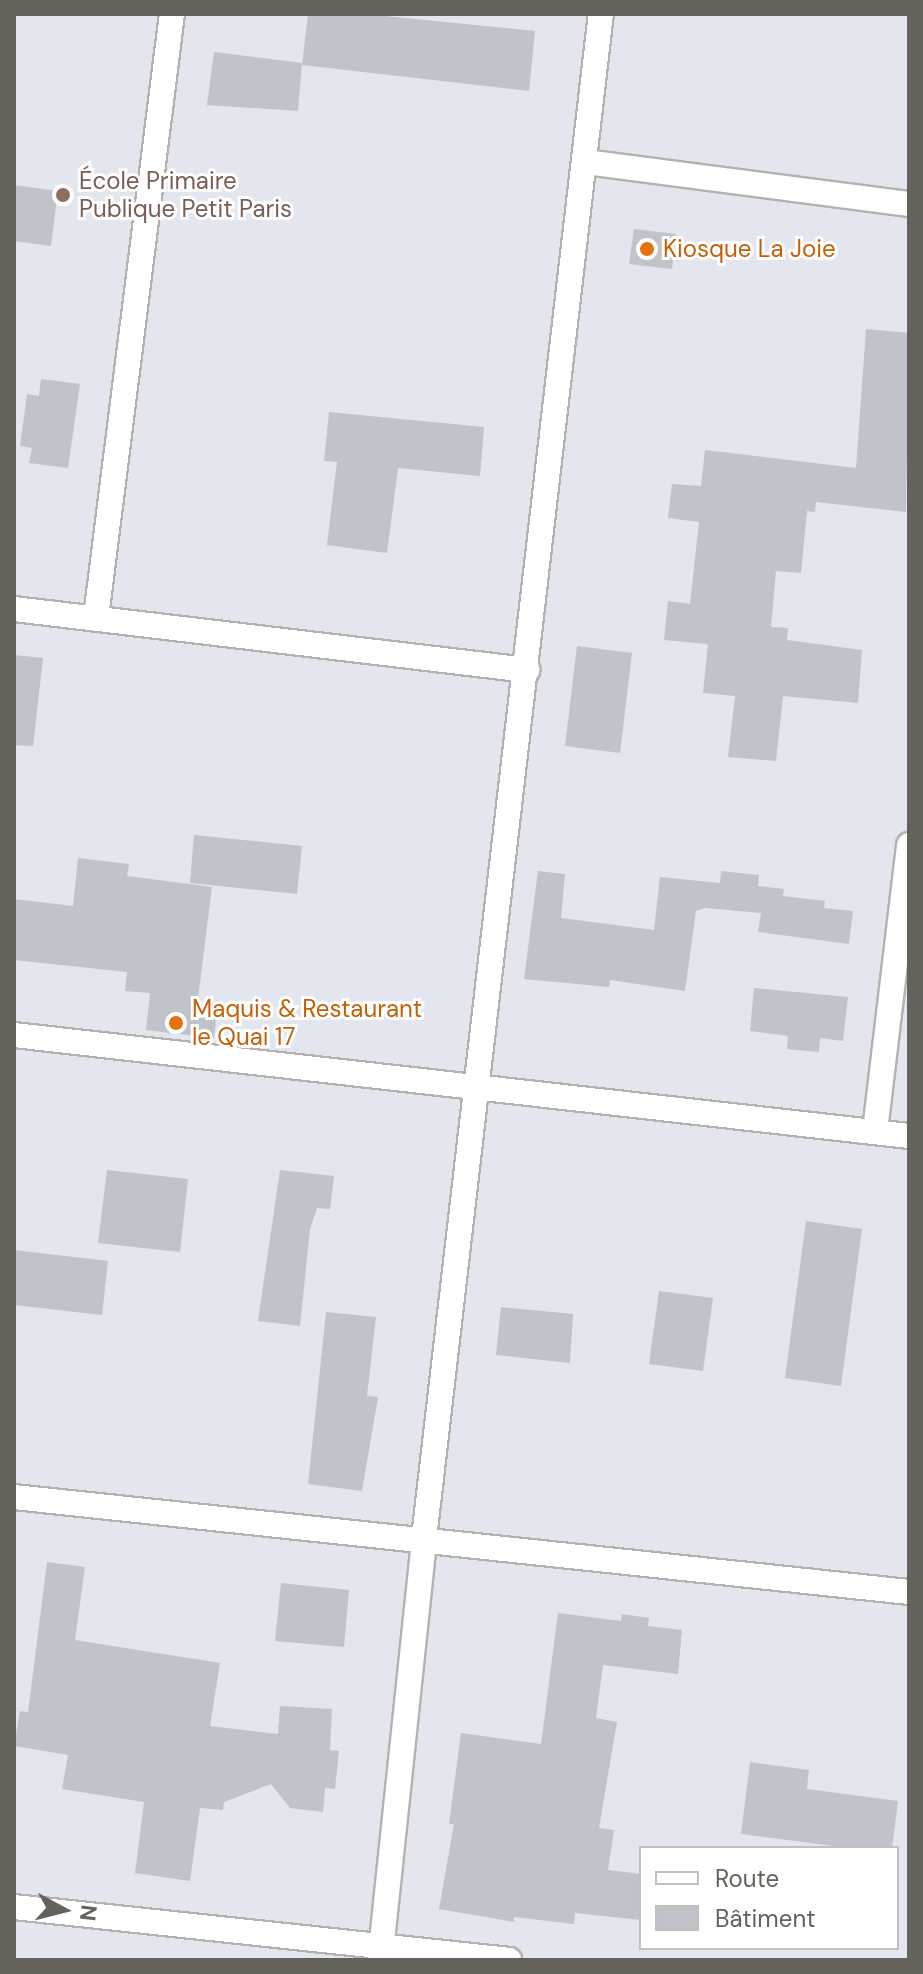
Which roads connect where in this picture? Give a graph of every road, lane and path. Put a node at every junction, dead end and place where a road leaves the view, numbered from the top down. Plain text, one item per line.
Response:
1 (172, 14) edge
2 (601, 14) edge
3 (585, 162) junction
4 (909, 204) edge
5 (14, 609) edge
6 (96, 617) junction
7 (527, 670) junction
8 (909, 845) edge
9 (14, 1035) edge
10 (478, 1086) junction
11 (875, 1131) junction
12 (909, 1136) edge
13 (14, 1497) edge
14 (424, 1538) junction
15 (909, 1592) edge
16 (14, 1907) edge
17 (381, 1952) edge
18 (509, 1960) edge

1 - 6 street
2 - 3 street
3 - 4 street
3 - 7 street
5 - 6 street
6 - 7 street
7 - 10 street
8 - 11 street
9 - 10 street
10 - 11 street
10 - 14 street
11 - 12 street
13 - 14 street
14 - 15 street
14 - 17 street
16 - 17 street
17 - 18 street

